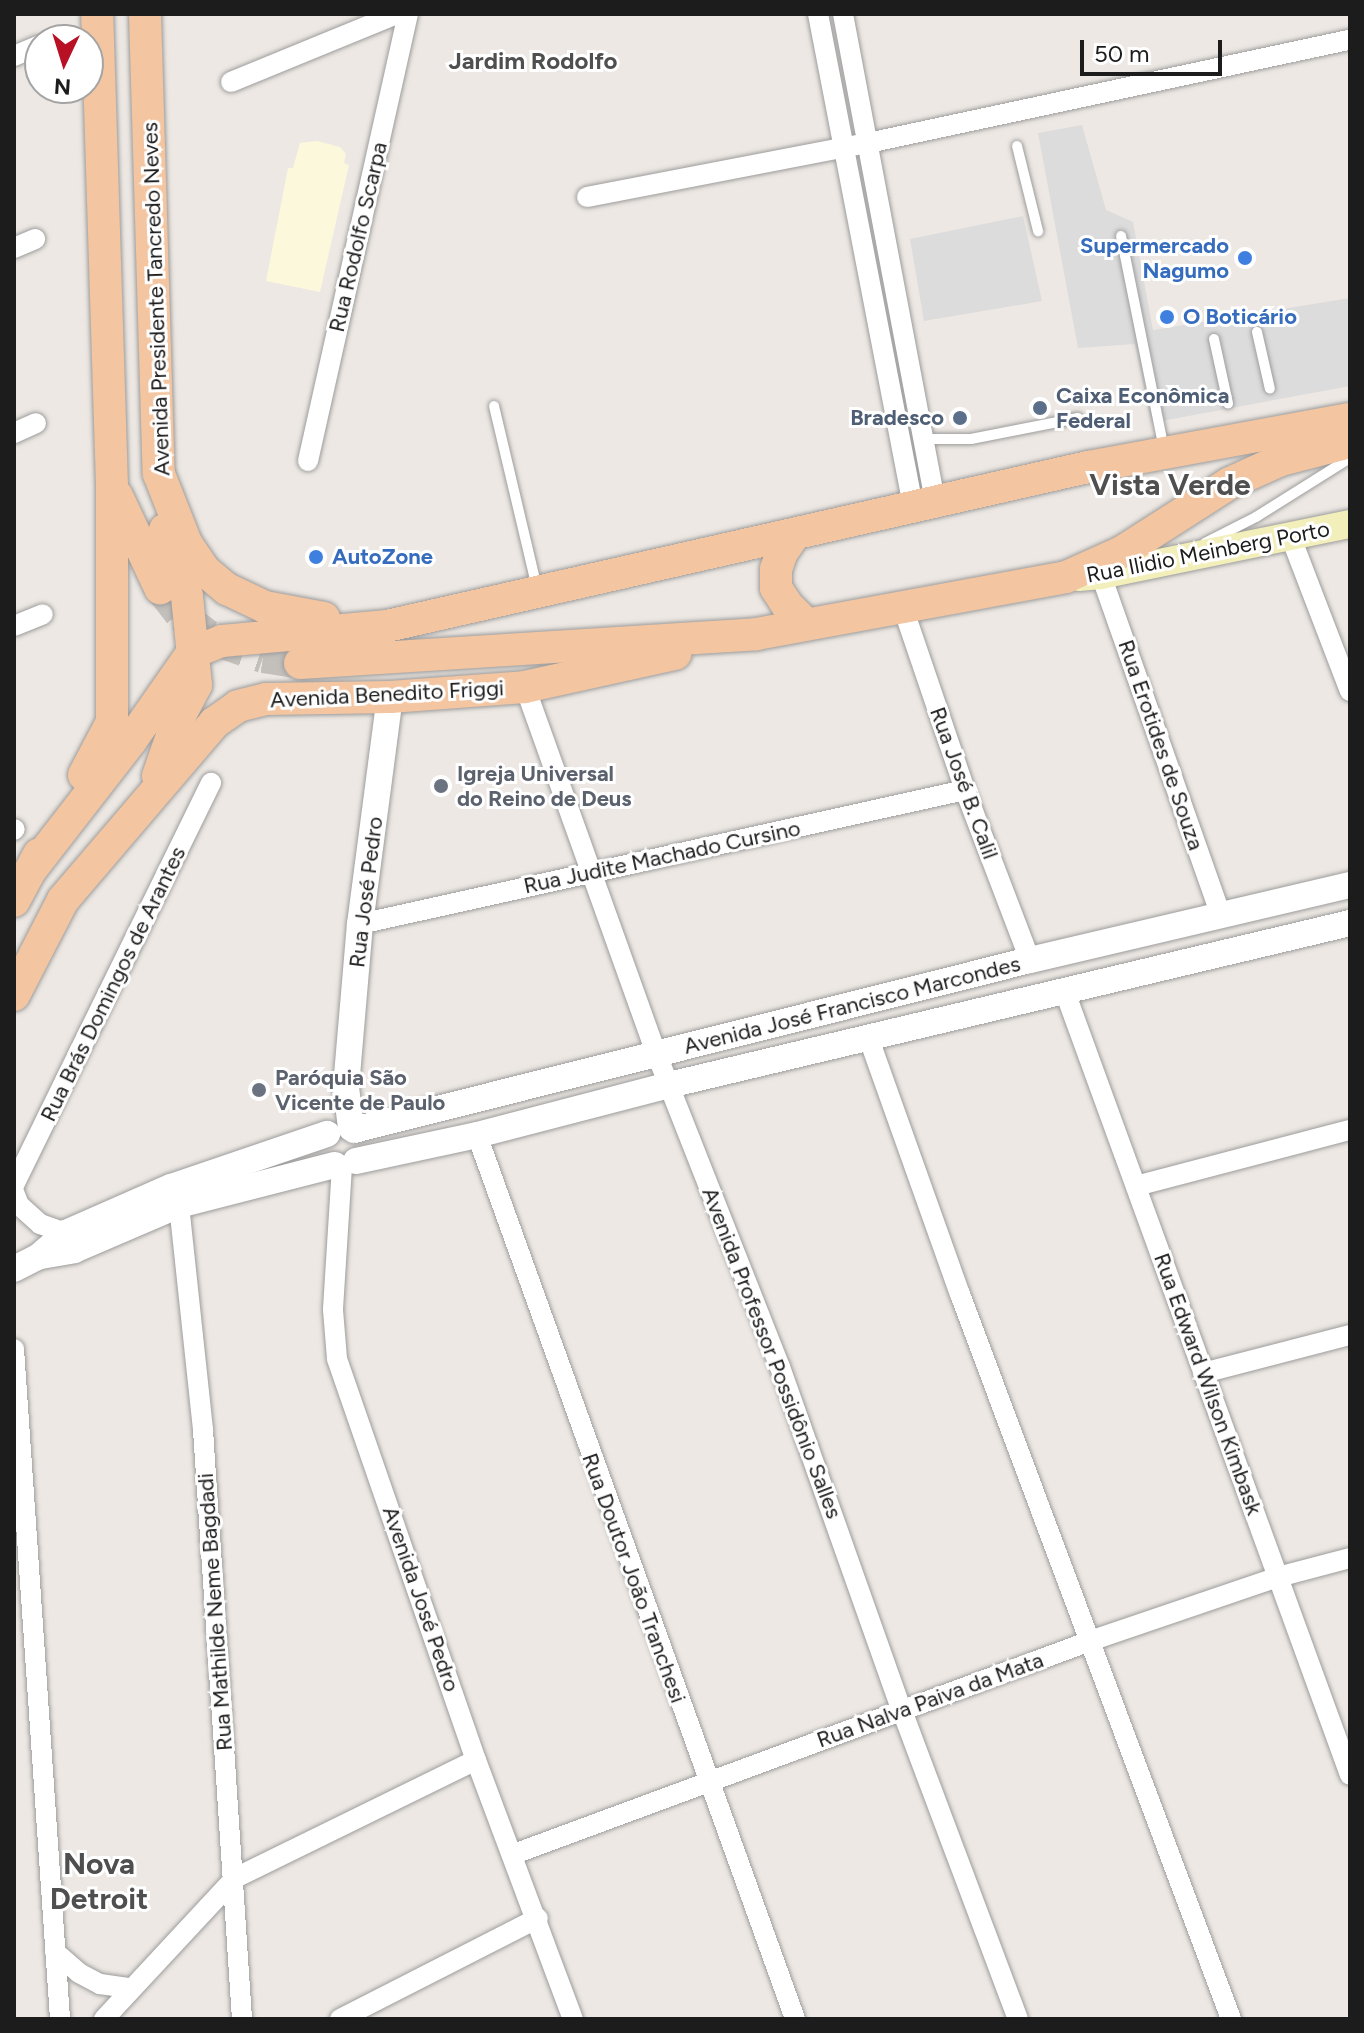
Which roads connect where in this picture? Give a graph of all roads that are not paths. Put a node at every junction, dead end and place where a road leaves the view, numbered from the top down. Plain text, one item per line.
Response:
1 (97, 14) edge
2 (145, 14) edge
3 (397, 14) edge
4 (408, 14) edge
5 (818, 14) edge
6 (843, 14) edge
7 (1350, 40) edge
8 (231, 82) dead end
9 (868, 143) junction
10 (846, 146) junction
11 (1017, 146) dead end
12 (587, 197) dead end
13 (1038, 231) dead end
14 (1121, 236) dead end
15 (35, 239) dead end
16 (14, 248) edge
17 (1257, 332) dead end
18 (1214, 339) dead end
19 (1270, 389) dead end
20 (1228, 403) dead end
21 (494, 406) dead end
22 (1078, 418) dead end
23 (1350, 419) edge
24 (36, 423) dead end
25 (14, 433) edge
26 (923, 439) junction
27 (1350, 442) edge
28 (1165, 455) junction
29 (1350, 458) edge
30 (308, 461) dead end
31 (159, 474) junction
32 (112, 486) junction
33 (924, 503) junction
34 (1350, 524) edge
35 (794, 535) junction
36 (1290, 535) junction
37 (1171, 561) junction
38 (1101, 575) junction
39 (1066, 577) junction
40 (160, 588) tunnel mouth
41 (538, 594) junction
42 (902, 605) junction
43 (43, 614) dead end
44 (804, 622) junction
45 (14, 626) edge
46 (387, 626) junction
47 (756, 634) junction
48 (192, 653) junction
49 (300, 663) tunnel mouth
50 (525, 687) junction
51 (1350, 691) edge
52 (390, 697) junction
53 (211, 783) dead end
54 (965, 790) junction
55 (151, 794) junction
56 (30, 871) junction
57 (592, 873) junction
58 (1350, 885) edge
59 (14, 901) edge
60 (1221, 915) junction
61 (1350, 923) edge
62 (360, 924) junction
63 (1030, 960) junction
64 (1065, 992) junction
65 (14, 995) edge
66 (869, 1039) junction
67 (657, 1055) junction
68 (669, 1085) junction
69 (1350, 1130) edge
70 (341, 1131) junction
71 (477, 1135) junction
72 (344, 1164) junction
73 (14, 1185) edge
74 (1136, 1186) junction
75 (14, 1192) edge
76 (179, 1205) junction
77 (66, 1233) junction
78 (38, 1257) junction
79 (14, 1269) edge
80 (1350, 1335) edge
81 (14, 1349) edge
82 (1203, 1373) junction
83 (1350, 1558) edge
84 (1278, 1577) junction
85 (1090, 1641) junction
86 (901, 1708) junction
87 (476, 1760) junction
88 (1350, 1775) edge
89 (708, 1782) junction
90 (514, 1854) junction
91 (235, 1878) junction
92 (538, 1918) junction
93 (55, 1952) junction
94 (130, 1988) junction
95 (60, 2019) edge
96 (104, 2019) edge
97 (242, 2019) edge
98 (340, 2019) edge
99 (573, 2019) edge
100 (795, 2019) edge
101 (1018, 2019) edge
102 (1231, 2019) edge

1 - 32 main road
2 - 31 main road, Avenida Presidente Tancredo Neves
3 - 8 street
4 - 30 street, Rua Rodolfo Scarpa
5 - 10 street
6 - 9 street
7 - 9 street
9 - 10 street
9 - 26 street
10 - 12 street
10 - 33 street
11 - 13 lane
14 - 28 lane
15 - 16 street
17 - 19 lane
18 - 20 lane
21 - 41 lane
22 - 26 lane
23 - 28 main road
24 - 25 street
26 - 33 street
27 - 39 main road, Avenida Benedito Friggi
28 - 33 main road
29 - 37 lane
31 - 46 main road, Avenida Presidente Tancredo Neves
31 - 48 main road
32 - 40 main road
32 - 56 main road
33 - 35 main road
34 - 36 main road, Rua Ilidio Meinberg Porto
35 - 41 main road
35 - 44 main road
36 - 37 main road, Rua Ilidio Meinberg Porto
36 - 51 street
37 - 38 main road, Rua Ilidio Meinberg Porto
38 - 39 main road, Rua Ilidio Meinberg Porto
38 - 60 street, Rua Erotides de Souza
39 - 42 main road, Avenida Benedito Friggi
41 - 46 main road
42 - 44 main road, Avenida Benedito Friggi
42 - 54 street, Rua José B. Calil
43 - 45 street
44 - 47 main road, Avenida Benedito Friggi
46 - 48 main road
47 - 49 main road, Avenida Benedito Friggi
47 - 50 main road, Avenida Benedito Friggi
48 - 55 main road
48 - 56 main road
50 - 52 main road, Avenida Benedito Friggi
50 - 57 street, Avenida Professor Possidônio Salles
52 - 55 main road, Avenida Benedito Friggi
52 - 62 street, Rua José Pedro
53 - 73 street, Rua Brás Domingos de Arantes
54 - 57 street, Rua Judite Machado Cursino
54 - 63 street, Rua José B. Calil
55 - 65 main road, Avenida Benedito Friggi
56 - 59 main road
57 - 62 street, Rua Judite Machado Cursino
57 - 67 street, Avenida Professor Possidônio Salles
58 - 60 street, Avenida José Francisco Marcondes
60 - 63 street, Avenida José Francisco Marcondes
61 - 64 street, Avenida José Francisco Marcondes
62 - 70 street, Rua José Pedro
63 - 67 street, Avenida José Francisco Marcondes
64 - 66 street, Avenida José Francisco Marcondes
64 - 74 street, Rua Edward Wilson Kimbask
66 - 68 street, Avenida José Francisco Marcondes
66 - 85 street
67 - 68 street, Avenida Professor Possidônio Salles
67 - 70 street, Avenida José Francisco Marcondes
68 - 71 street, Avenida José Francisco Marcondes
68 - 86 street, Avenida Professor Possidônio Salles
69 - 74 street
70 - 72 street
70 - 72 street
70 - 77 street, Avenida José Francisco Marcondes
71 - 72 street, Avenida José Francisco Marcondes
71 - 89 street, Rua Doutor João Tranchesi
72 - 76 street, Avenida José Francisco Marcondes
72 - 87 street, Avenida José Pedro
74 - 82 street, Rua Edward Wilson Kimbask
75 - 77 street
76 - 78 street, Avenida José Francisco Marcondes
76 - 91 street, Rua Mathilde Neme Bagdadi
77 - 78 street, Avenida José Francisco Marcondes
78 - 79 street, Avenida José Francisco Marcondes
80 - 82 street
81 - 93 street
82 - 84 street, Rua Edward Wilson Kimbask
83 - 84 street, Rua Nalva Paiva da Mata
84 - 85 street, Rua Nalva Paiva da Mata
84 - 88 street, Rua Edward Wilson Kimbask
85 - 86 street, Rua Nalva Paiva da Mata
85 - 102 street
86 - 89 street, Rua Nalva Paiva da Mata
86 - 101 street, Avenida Professor Possidônio Salles
87 - 90 street, Avenida José Pedro
87 - 91 street
89 - 90 street, Rua Nalva Paiva da Mata
89 - 100 street, Rua Doutor João Tranchesi
90 - 92 street, Avenida José Pedro
91 - 94 street
91 - 97 street, Rua Mathilde Neme Bagdadi
92 - 98 street
92 - 99 street, Avenida José Pedro
93 - 94 street
93 - 95 street
94 - 96 street

